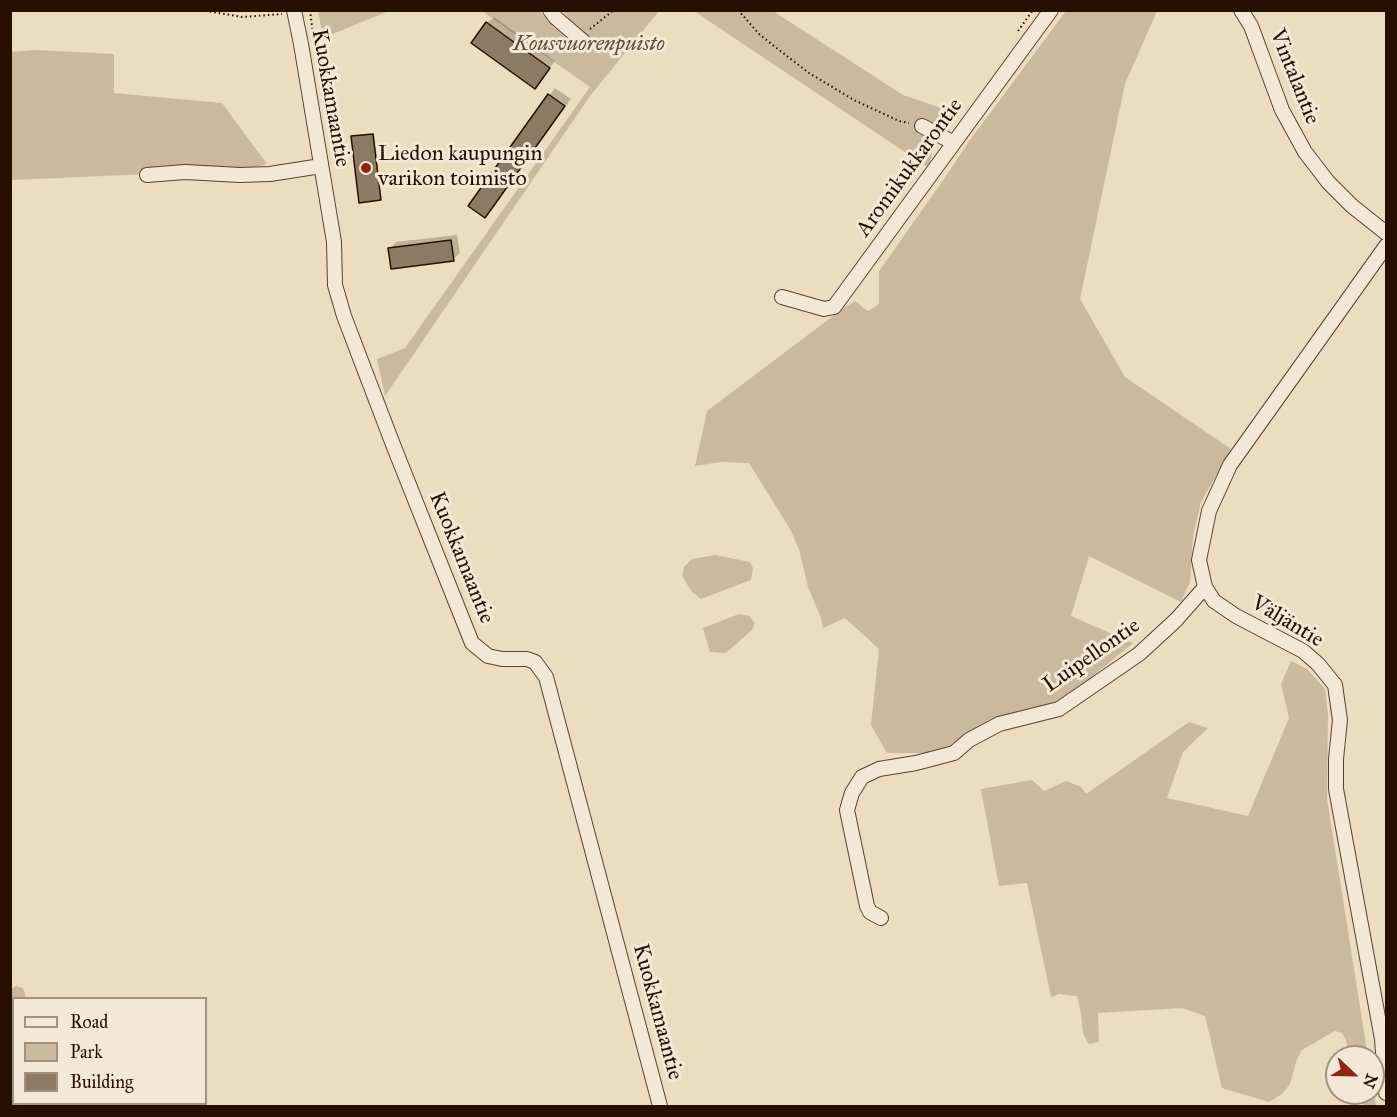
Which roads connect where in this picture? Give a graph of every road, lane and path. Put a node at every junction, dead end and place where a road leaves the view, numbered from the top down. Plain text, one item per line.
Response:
1 (201, 10) edge
2 (550, 10) edge
3 (614, 10) edge
4 (738, 10) edge
5 (1051, 10) edge
6 (1241, 10) edge
7 (294, 11) edge
8 (579, 38) joint
9 (922, 126) joint
10 (954, 143) junction
11 (321, 166) junction
12 (147, 175) dead end
13 (1386, 233) edge
14 (1386, 246) edge
15 (782, 297) dead end
16 (1205, 587) junction
17 (881, 918) dead end
18 (1386, 1093) edge
19 (660, 1107) edge

1 - 7 path
2 - 8 street
3 - 8 path
4 - 9 path
5 - 10 street, Aromikukkarontie
6 - 13 street, Vintalantie
7 - 11 street, Kuokkamaantie
9 - 10 street
10 - 15 street, Aromikukkarontie
11 - 12 street
11 - 19 street, Kuokkamaantie
14 - 16 street
16 - 17 street, Luipellontie
16 - 18 street, Väljäntie

